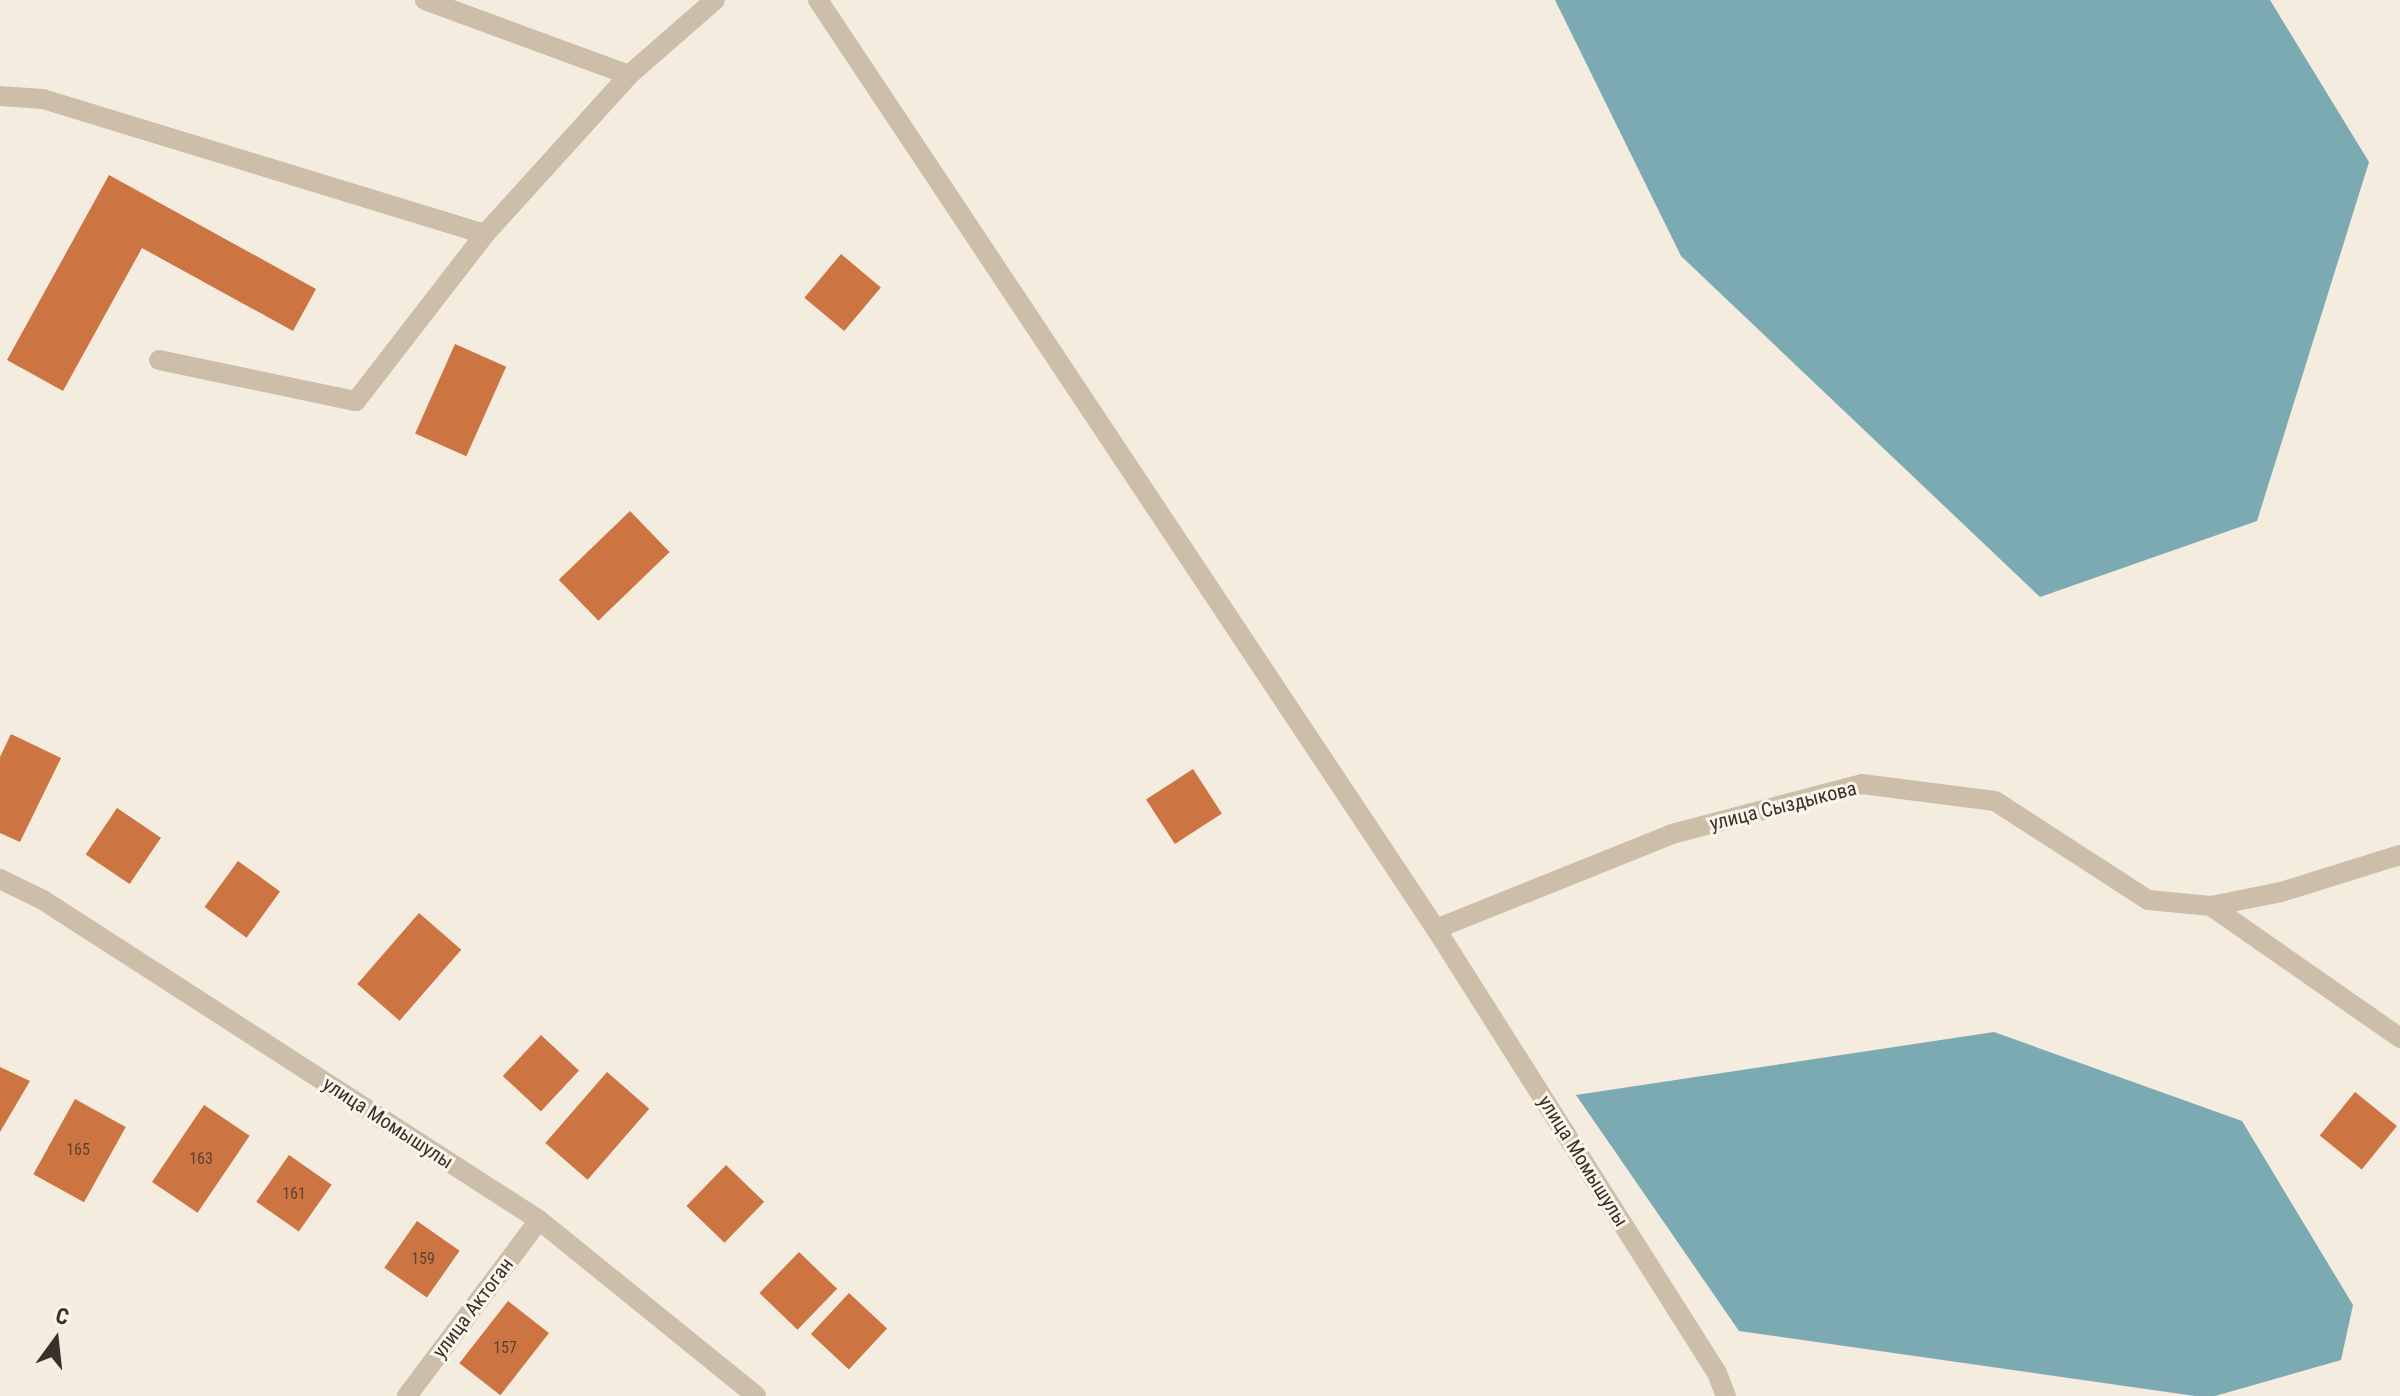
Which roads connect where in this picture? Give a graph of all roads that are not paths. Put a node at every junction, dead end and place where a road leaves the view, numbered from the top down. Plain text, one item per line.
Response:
1 (425, 0) edge
2 (715, 0) edge
3 (818, 0) edge
4 (629, 75) junction
5 (0, 96) edge
6 (485, 234) junction
7 (159, 360) dead end
8 (2400, 855) edge
9 (0, 879) edge
10 (2211, 906) junction
11 (1436, 929) junction
12 (2400, 1038) edge
13 (539, 1220) junction
14 (407, 1396) edge
15 (756, 1396) edge
16 (1726, 1396) edge

1 - 4 street
2 - 4 street
3 - 11 street, улица Момышулы
4 - 6 street
5 - 6 street
6 - 7 street
8 - 10 street, улица Сыздыкова
9 - 13 street, улица Момышулы
10 - 11 street, улица Сыздыкова
10 - 12 street
11 - 16 street, улица Момышулы
13 - 14 street, улица Актоган
13 - 15 street, улица Момышулы

